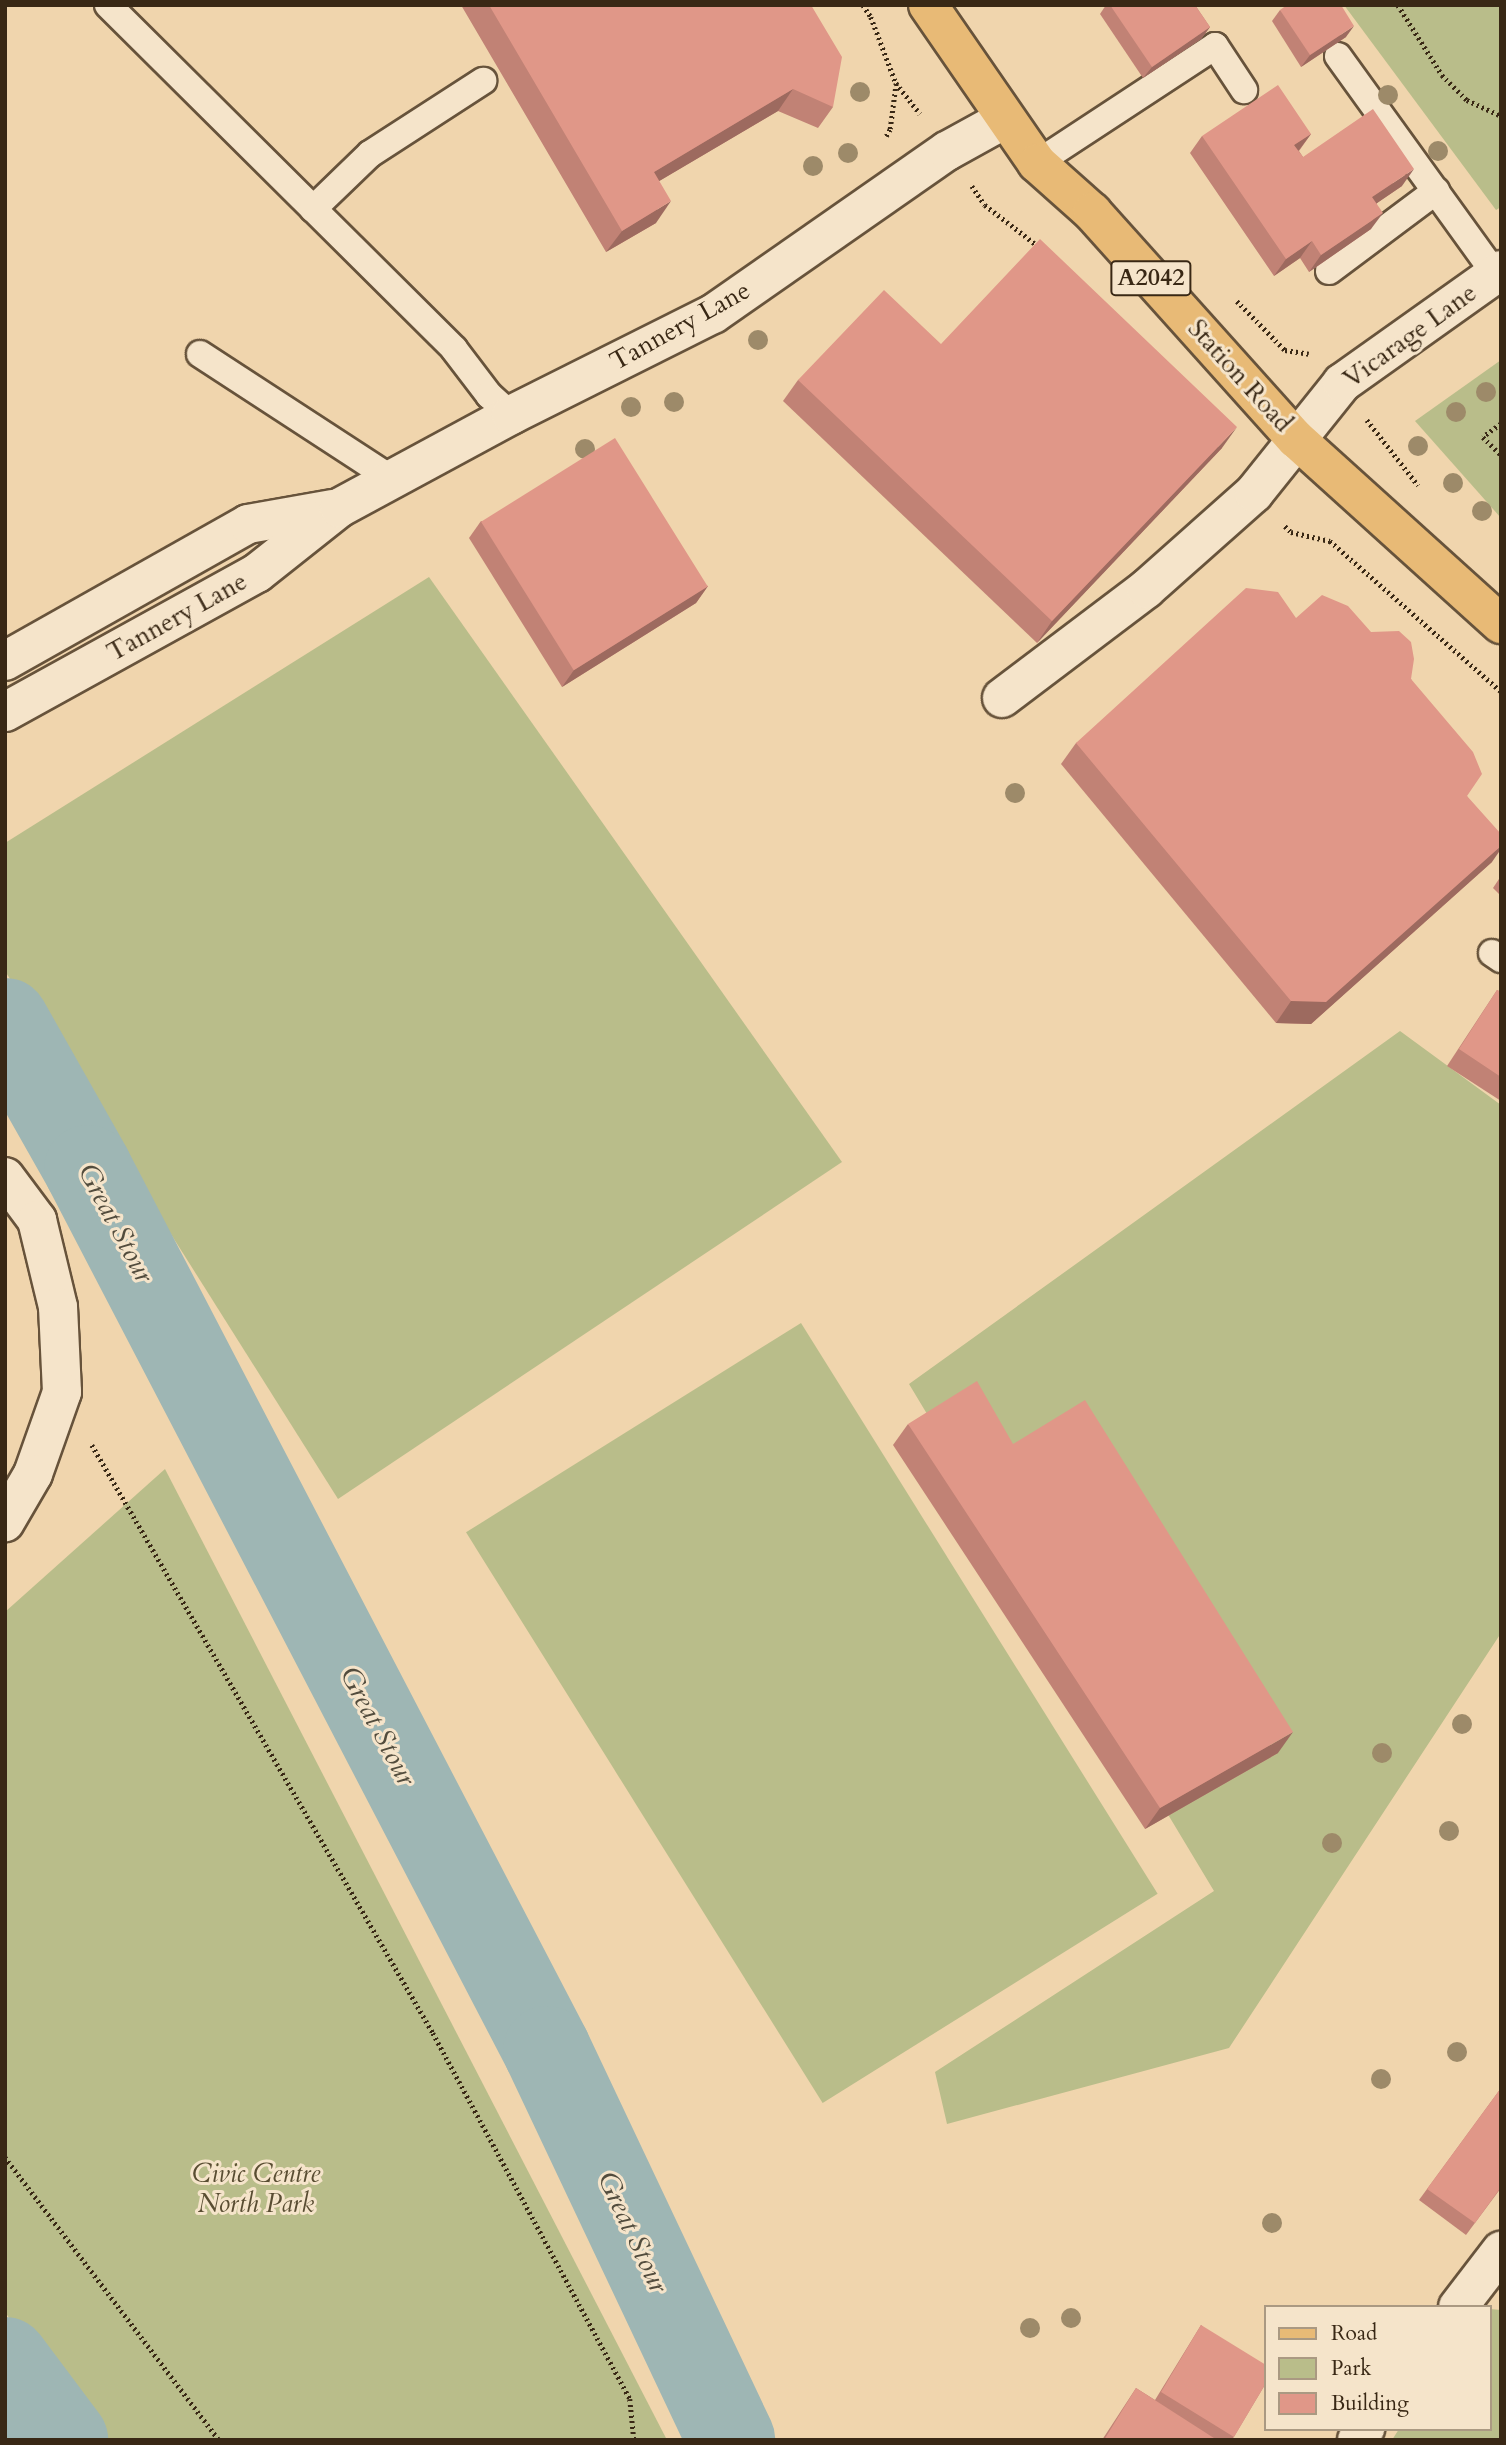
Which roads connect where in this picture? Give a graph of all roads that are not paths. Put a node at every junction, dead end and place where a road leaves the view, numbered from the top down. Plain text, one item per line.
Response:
1 (108, 5) edge
2 (928, 5) edge
3 (1338, 56) edge
4 (483, 81) dead end
5 (1244, 90) dead end
6 (1005, 119) junction
7 (1037, 163) junction
8 (1436, 191) junction
9 (313, 209) junction
10 (1329, 271) edge
11 (1498, 272) edge
12 (200, 354) dead end
13 (512, 415) junction
14 (1296, 439) junction
15 (393, 480) junction
16 (339, 508) junction
17 (1501, 624) edge
18 (5, 661) edge
19 (1002, 698) dead end
20 (5, 712) edge
21 (5, 1177) edge
22 (5, 1522) edge
23 (1499, 2256) edge
24 (1460, 2305) edge

1 - 9 lane
2 - 6 main road, Station Road / A2042
3 - 8 lane
4 - 9 lane
5 - 7 lane
6 - 7 main road, Station Road / A2042
6 - 13 street, Tannery Lane
7 - 14 main road, Station Road / A2042
8 - 10 lane
8 - 11 lane
9 - 13 lane
11 - 14 street, Vicarage Lane
12 - 15 lane
13 - 15 street, Tannery Lane
14 - 17 main road, Station Road / A2042
14 - 19 street, Vicarage Lane
15 - 16 street, Tannery Lane
16 - 18 street, Tannery Lane
16 - 20 street, Tannery Lane
21 - 22 street
23 - 24 street

